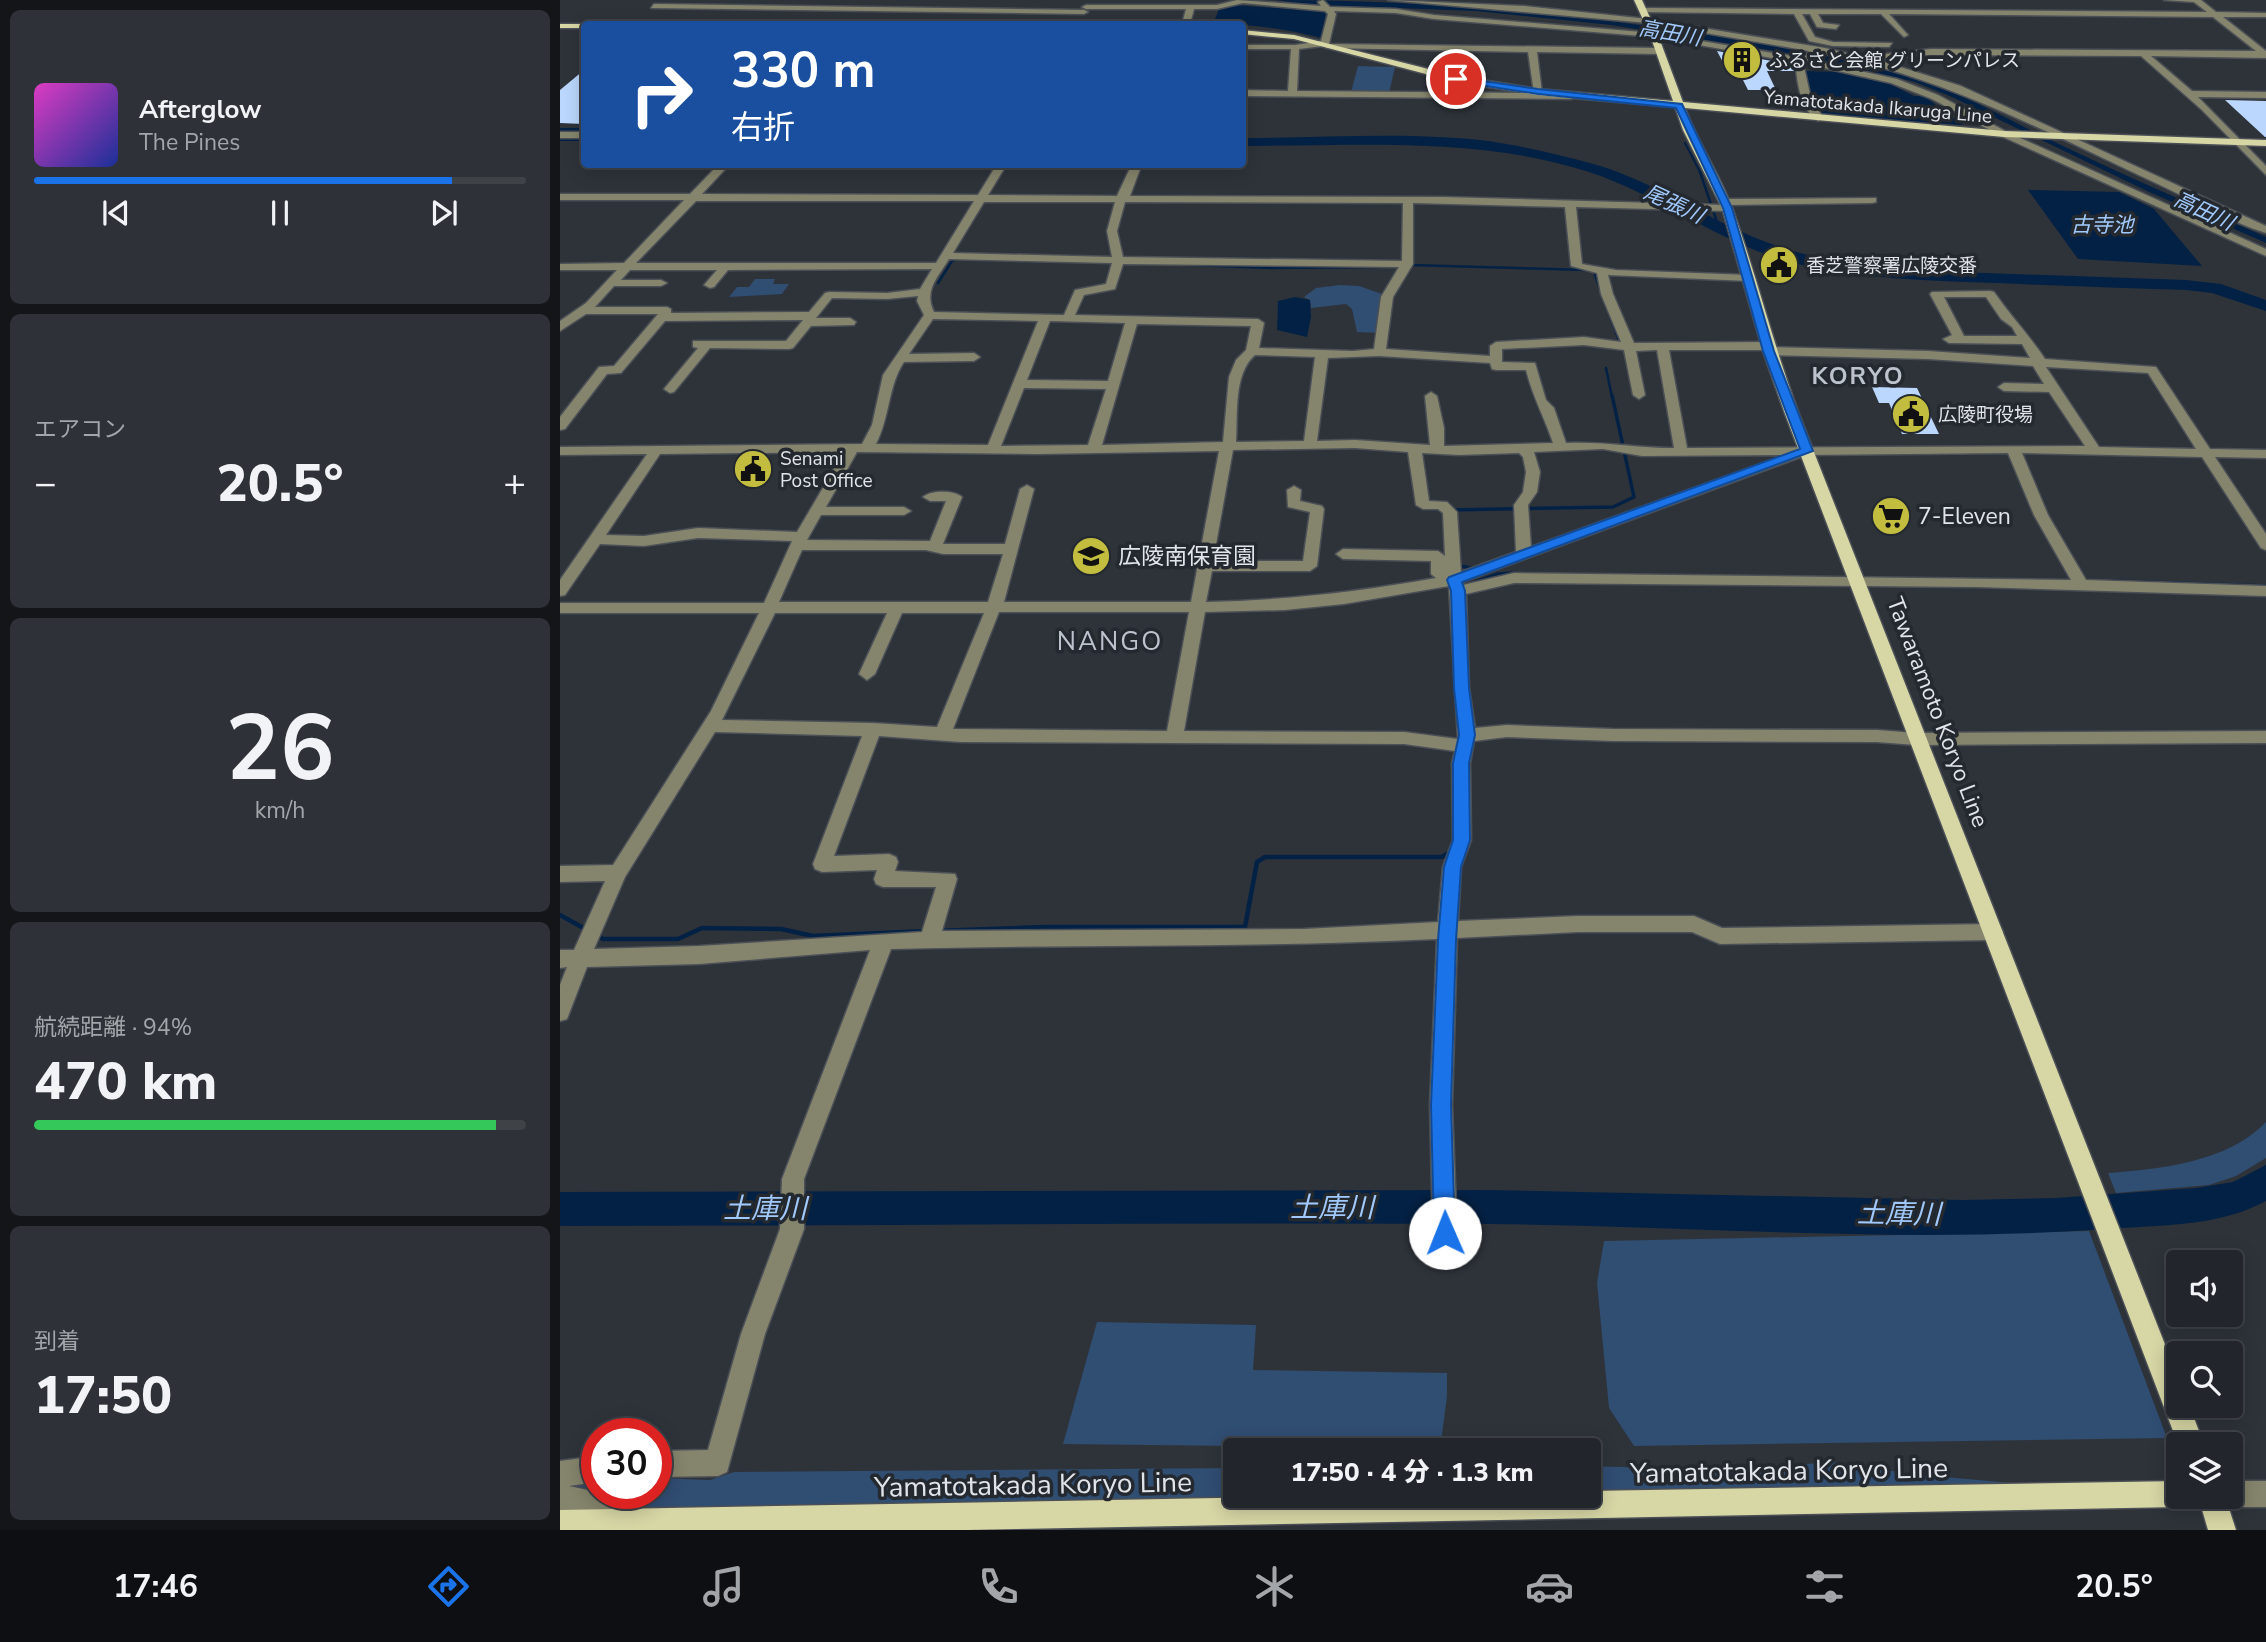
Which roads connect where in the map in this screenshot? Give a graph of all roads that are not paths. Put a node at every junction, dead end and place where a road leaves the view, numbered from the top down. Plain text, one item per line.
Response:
1 (660, 0) edge
2 (874, 0) edge
3 (993, 0) edge
4 (1320, 0) edge
5 (1392, 0) edge
6 (1518, 0) edge
7 (1638, 0) edge
8 (1775, 0) edge
9 (1800, 0) edge
10 (1829, 0) edge
11 (1858, 0) edge
12 (1878, 0) edge
13 (1915, 0) edge
14 (1961, 0) edge
15 (2168, 0) edge
16 (2196, 0) edge
17 (1428, 1) edge
18 (1087, 7) edge
19 (1191, 7) junction
20 (867, 8) junction
21 (1328, 8) junction
22 (1524, 8) junction
23 (1643, 10) junction
24 (1782, 10) junction
25 (1796, 10) junction
26 (1810, 10) junction
27 (985, 11) junction
28 (1837, 11) junction
29 (1865, 11) junction
30 (1884, 11) junction
31 (1924, 11) junction
32 (1972, 12) junction
33 (2213, 13) junction
34 (860, 15) dead end
35 (1417, 15) junction
36 (2266, 15) edge
37 (1187, 21) edge
38 (1649, 22) junction
39 (1872, 22) dead end
40 (560, 26) edge
41 (581, 26) edge
42 (1416, 26) dead end
43 (1836, 27) dead end
44 (1246, 32) edge
45 (1654, 34) junction
46 (1904, 35) dead end
47 (1415, 37) dead end
48 (1833, 44) junction
49 (1325, 45) junction
50 (1246, 47) edge
51 (1295, 47) junction
52 (1414, 47) junction
53 (1532, 49) junction
54 (1813, 50) junction
55 (1660, 51) junction
56 (1825, 51) junction
57 (1914, 53) junction
58 (2143, 53) junction
59 (2265, 54) edge
60 (1851, 57) junction
61 (1805, 60) junction
62 (2201, 86) dead end
63 (1538, 92) junction
64 (1246, 93) edge
65 (1292, 93) junction
66 (2187, 94) junction
67 (2210, 94) junction
68 (2266, 95) edge
69 (1580, 96) junction
70 (1679, 106) junction
71 (1818, 118) junction
72 (560, 135) edge
73 (581, 135) edge
74 (2008, 135) junction
75 (2061, 137) junction
76 (2239, 142) junction
77 (2266, 143) edge
78 (721, 168) edge
79 (1000, 168) edge
80 (1136, 168) edge
81 (2266, 172) edge
82 (560, 197) edge
83 (695, 197) junction
84 (1122, 198) junction
85 (982, 199) junction
86 (1408, 200) junction
87 (1872, 200) dead end
88 (1570, 203) junction
89 (1716, 206) junction
90 (2225, 211) junction
91 (2266, 222) edge
92 (2266, 230) edge
93 (2266, 253) edge
94 (944, 261) junction
95 (1118, 261) junction
96 (1405, 266) junction
97 (560, 267) edge
98 (628, 267) junction
99 (725, 267) junction
100 (1602, 271) junction
101 (1749, 278) junction
102 (612, 283) junction
103 (661, 284) dead end
104 (710, 285) dead end
105 (924, 292) junction
106 (584, 310) junction
107 (930, 315) junction
108 (662, 317) junction
109 (810, 319) junction
110 (1045, 319) junction
111 (1068, 319) junction
112 (1132, 321) junction
113 (850, 322) dead end
114 (560, 327) edge
115 (2026, 340) junction
116 (1662, 346) junction
117 (1629, 348) junction
118 (1380, 349) dead end
119 (1768, 349) junction
120 (1252, 351) junction
121 (1322, 354) junction
122 (974, 357) dead end
123 (901, 358) junction
124 (1496, 360) junction
125 (2037, 360) junction
126 (1019, 384) junction
127 (1113, 385) junction
128 (2004, 387) dead end
129 (2053, 388) junction
130 (670, 389) dead end
131 (1431, 396) dead end
132 (1639, 396) dead end
133 (560, 426) edge
134 (1310, 444) junction
135 (1560, 445) junction
136 (1228, 446) junction
137 (860, 448) junction
138 (1415, 448) junction
139 (657, 449) junction
140 (993, 449) junction
141 (1094, 449) junction
142 (2013, 449) junction
143 (1437, 450) junction
144 (1524, 450) junction
145 (2094, 450) junction
146 (560, 451) edge
147 (1681, 451) junction
148 (1807, 451) junction
149 (2208, 452) junction
150 (2266, 454) edge
151 (1027, 489) dead end
152 (1294, 490) dead end
153 (930, 497) dead end
154 (816, 511) junction
155 (904, 511) dead end
156 (596, 539) junction
157 (799, 541) junction
158 (2266, 545) edge
159 (934, 547) junction
160 (1011, 549) junction
161 (1343, 554) dead end
162 (1524, 556) junction
163 (560, 563) edge
164 (578, 564) junction
165 (1205, 566) junction
166 (1455, 577) junction
167 (1857, 581) junction
168 (2080, 582) junction
169 (560, 591) edge
170 (2266, 591) edge
171 (769, 607) junction
172 (897, 607) junction
173 (994, 607) junction
174 (1196, 607) junction
175 (560, 608) edge
176 (867, 674) dead end
177 (710, 726) junction
178 (873, 729) junction
179 (942, 735) junction
180 (1174, 737) junction
181 (2266, 737) edge
182 (1916, 739) junction
183 (1461, 742) junction
184 (618, 873) junction
185 (560, 874) edge
186 (1447, 929) junction
187 (931, 932) junction
188 (1993, 932) junction
189 (588, 941) junction
190 (884, 942) junction
191 (560, 959) edge
192 (560, 1012) edge
193 (1445, 1233) dead end
194 (2186, 1432) edge
195 (672, 1464) edge
196 (581, 1471) edge
197 (560, 1474) edge
198 (2166, 1494) edge
199 (2243, 1494) edge
200 (2266, 1494) edge
201 (560, 1498) edge
202 (637, 1523) junction
203 (560, 1524) edge

1 - 20 street
2 - 20 street
3 - 27 street
4 - 21 street
5 - 17 street
6 - 22 street
7 - 23 main road, Tawaramoto Koryo Line
8 - 24 street
9 - 26 street
10 - 28 street
11 - 29 street
12 - 30 street
13 - 31 street
14 - 32 street
15 - 16 street
16 - 33 street
17 - 22 street
18 - 19 street
18 - 27 street
19 - 21 street
19 - 37 street
20 - 27 street
20 - 34 street
21 - 35 street
21 - 49 street
22 - 38 street
23 - 24 street
23 - 38 main road, Tawaramoto Koryo Line
24 - 25 street
25 - 26 street
25 - 48 street
26 - 28 street
26 - 43 street
28 - 29 street
29 - 30 street
29 - 39 street
30 - 31 street
30 - 46 street
31 - 32 street
32 - 33 street
33 - 36 street
33 - 59 street
35 - 42 street
35 - 45 street
38 - 45 main road, Tawaramoto Koryo Line
38 - 54 street
40 - 41 main road
44 - 49 main road, Yamatotakada Ikaruga Line
45 - 55 main road, Tawaramoto Koryo Line
45 - 61 street
47 - 52 street
48 - 56 street
48 - 57 street
49 - 51 street
49 - 52 street
49 - 63 main road, Yamatotakada Ikaruga Line
50 - 51 street
51 - 65 street
52 - 53 street
53 - 55 street
53 - 63 street
54 - 56 street
54 - 61 street
55 - 70 main road, Tawaramoto Koryo Line
56 - 60 street
57 - 58 street
57 - 60 street
58 - 59 street
58 - 66 street
60 - 75 street
61 - 71 street
61 - 74 street
62 - 67 street
63 - 69 main road, Yamatotakada Ikaruga Line
64 - 65 street
65 - 69 street
66 - 67 street
66 - 76 street
67 - 68 street
69 - 70 main road, Yamatotakada Ikaruga Line
70 - 71 main road, Yamatotakada Ikaruga Line
70 - 89 main road, Tawaramoto Koryo Line
71 - 74 main road, Yamatotakada Ikaruga Line
72 - 73 street
74 - 75 main road, Yamatotakada Ikaruga Line
74 - 93 street
75 - 76 main road, Yamatotakada Ikaruga Line
75 - 90 street
76 - 77 main road, Yamatotakada Ikaruga Line
76 - 81 street
78 - 83 street
79 - 85 street
80 - 84 street
82 - 83 street
83 - 85 street
83 - 98 street
84 - 85 street
84 - 86 street
84 - 95 street
85 - 94 street
86 - 88 street
86 - 96 street
87 - 89 street
88 - 89 street
88 - 100 street
89 - 101 main road, Tawaramoto Koryo Line
90 - 91 street
90 - 92 street
94 - 95 street
94 - 99 street
94 - 105 street
95 - 96 street
95 - 111 street
96 - 118 street
97 - 98 street
98 - 99 street
98 - 102 street
99 - 104 street
100 - 101 street
100 - 117 street
101 - 119 main road, Tawaramoto Koryo Line
102 - 103 street
102 - 106 street
105 - 107 street
105 - 109 street
106 - 108 street
106 - 114 street
107 - 110 street
107 - 123 street
108 - 109 street
108 - 133 street
109 - 113 street
109 - 130 street
110 - 111 street
110 - 126 street
111 - 112 street
112 - 120 street
112 - 127 street
115 - 115 street
115 - 125 street
116 - 117 street
116 - 119 street
116 - 147 street
117 - 124 street
117 - 132 street
119 - 125 street
119 - 148 main road, Tawaramoto Koryo Line
120 - 121 street
120 - 136 street
121 - 124 street
121 - 134 street
122 - 123 street
123 - 137 street
124 - 135 street
125 - 129 street
125 - 149 street
126 - 127 street
126 - 140 street
127 - 141 street
128 - 129 street
129 - 145 street
131 - 143 street
134 - 136 street
134 - 138 street
135 - 144 street
135 - 147 street
136 - 141 street
136 - 165 street
137 - 139 street
137 - 140 street
137 - 154 street
138 - 143 street
138 - 166 street
139 - 146 street
139 - 156 street
140 - 141 street
142 - 145 street
142 - 148 street
142 - 168 street
143 - 144 street
144 - 162 street
145 - 149 street
147 - 148 street
148 - 162 street
148 - 167 main road, Tawaramoto Koryo Line
149 - 150 street
149 - 158 street
151 - 160 street
152 - 165 street
153 - 159 street
154 - 155 street
154 - 157 street
156 - 157 street
156 - 164 street
157 - 159 street
157 - 171 street
159 - 160 street
160 - 173 street
161 - 166 street
162 - 166 street
163 - 164 street
164 - 169 street
165 - 174 street
166 - 167 street
166 - 174 street
166 - 183 street
167 - 168 street
167 - 182 main road, Tawaramoto Koryo Line
168 - 170 street
171 - 172 street
171 - 175 street
171 - 177 street
172 - 173 street
172 - 176 street
173 - 174 street
173 - 179 street
174 - 180 street
177 - 178 street
177 - 184 street
178 - 179 street
178 - 187 street
179 - 180 street
180 - 183 street
181 - 182 street
182 - 183 street
182 - 188 main road, Tawaramoto Koryo Line
183 - 186 street
184 - 185 street
184 - 189 street
186 - 187 street
186 - 188 street
186 - 193 street
187 - 190 street
188 - 194 main road, Tawaramoto Koryo Line
189 - 190 street
189 - 191 street
189 - 192 street
190 - 195 street
196 - 197 street
198 - 202 main road, Yamatotakada Koryo Line
199 - 200 street
201 - 202 street
202 - 203 main road, Yamatotakada Koryo Line

